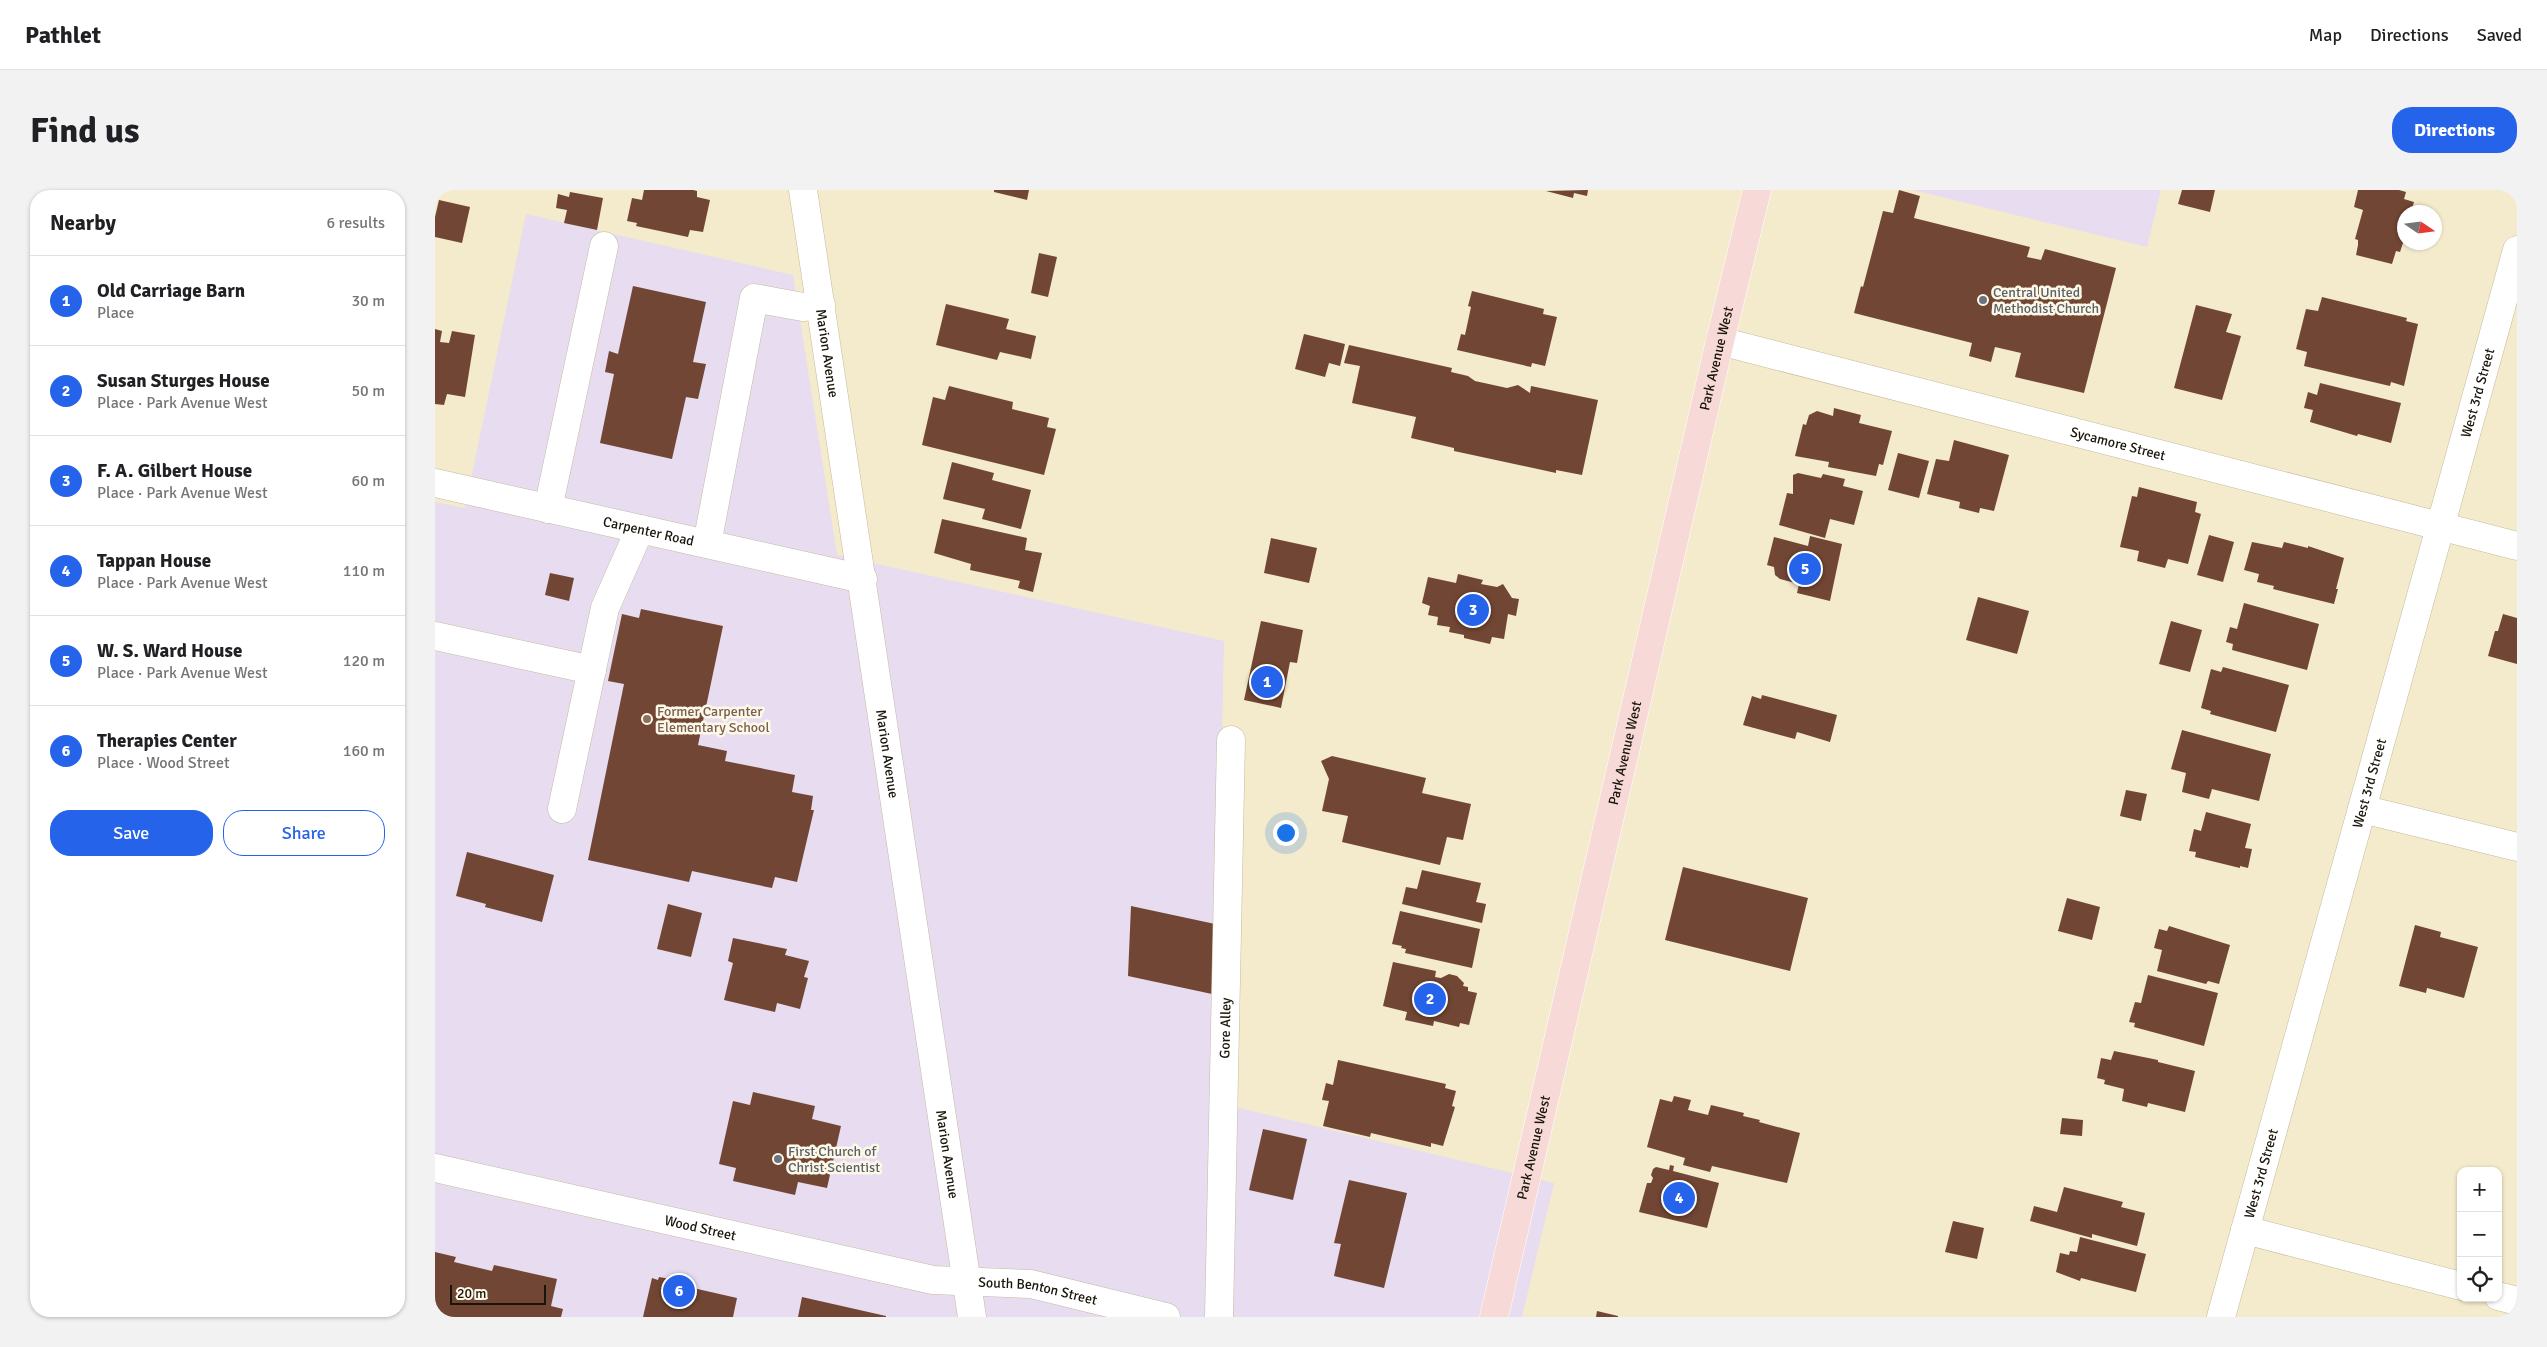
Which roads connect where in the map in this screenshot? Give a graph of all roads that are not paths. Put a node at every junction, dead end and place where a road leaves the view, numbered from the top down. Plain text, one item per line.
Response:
1 (803, 190) edge
2 (1757, 190) edge
3 (604, 246) dead end
4 (2517, 250) edge
5 (821, 305) junction
6 (1719, 341) junction
7 (435, 483) edge
8 (548, 509) junction
9 (2440, 528) junction
10 (640, 529) junction
11 (707, 544) junction
12 (2517, 546) edge
13 (863, 579) junction
14 (435, 636) edge
15 (592, 670) junction
16 (1231, 740) dead end
17 (562, 809) dead end
18 (2362, 809) junction
19 (2517, 847) edge
20 (435, 1168) edge
21 (2245, 1230) junction
22 (967, 1282) junction
23 (2457, 1285) edge
24 (2502, 1297) edge
25 (2517, 1301) edge
26 (972, 1317) edge
27 (1166, 1317) edge
28 (1219, 1317) edge
29 (1494, 1317) edge
30 (2221, 1317) edge

1 - 5 street, Marion Avenue
2 - 6 main road, Park Avenue West
3 - 8 street
4 - 9 street, West 3rd Street
5 - 11 street
5 - 13 street, Marion Avenue
6 - 9 street, Sycamore Street
6 - 29 main road, Park Avenue West
7 - 8 street, Carpenter Road
8 - 10 street, Carpenter Road
9 - 12 street, Sycamore Street
9 - 18 street, West 3rd Street
10 - 11 street, Carpenter Road
10 - 15 street
11 - 13 street, Carpenter Road
13 - 22 street, Marion Avenue
14 - 15 street
15 - 17 street
16 - 28 street, Gore Alley
18 - 19 street
18 - 21 street, West 3rd Street
20 - 22 street, Wood Street
21 - 23 street
21 - 30 street, West 3rd Street
22 - 26 street, Marion Avenue
22 - 27 street, South Benton Street
24 - 25 street

